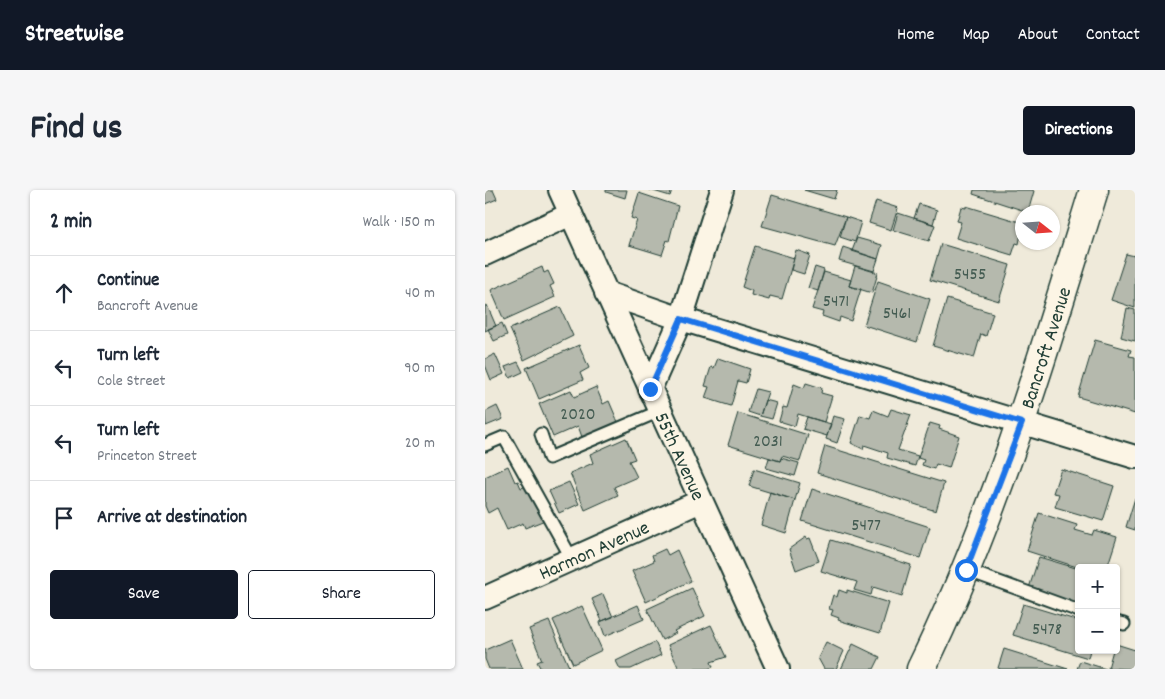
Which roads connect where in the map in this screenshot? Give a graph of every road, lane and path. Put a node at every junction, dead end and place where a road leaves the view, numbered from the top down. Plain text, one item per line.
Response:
1 (560, 190) edge
2 (721, 190) edge
3 (1094, 190) edge
4 (571, 214) junction
5 (485, 254) edge
6 (606, 294) junction
7 (681, 319) junction
8 (650, 389) junction
9 (660, 411) junction
10 (1022, 423) junction
11 (541, 434) dead end
12 (485, 445) edge
13 (1135, 456) edge
14 (701, 501) junction
15 (572, 559) junction
16 (966, 570) junction
17 (485, 598) edge
18 (1075, 610) edge
19 (778, 669) edge
20 (921, 669) edge

1 - 4 street, 55th Avenue
2 - 7 street
3 - 10 street, Bancroft Avenue
4 - 5 street
4 - 6 street, 55th Avenue
6 - 7 street
6 - 8 street, 55th Avenue
7 - 8 street
7 - 10 street
8 - 9 street, 55th Avenue
9 - 11 lane
9 - 14 street, 55th Avenue
10 - 13 street
10 - 16 street, Bancroft Avenue
12 - 15 lane
14 - 15 street, Harmon Avenue
14 - 19 street, 55th Avenue
15 - 17 street, Harmon Avenue
16 - 18 lane
16 - 20 street, Bancroft Avenue

